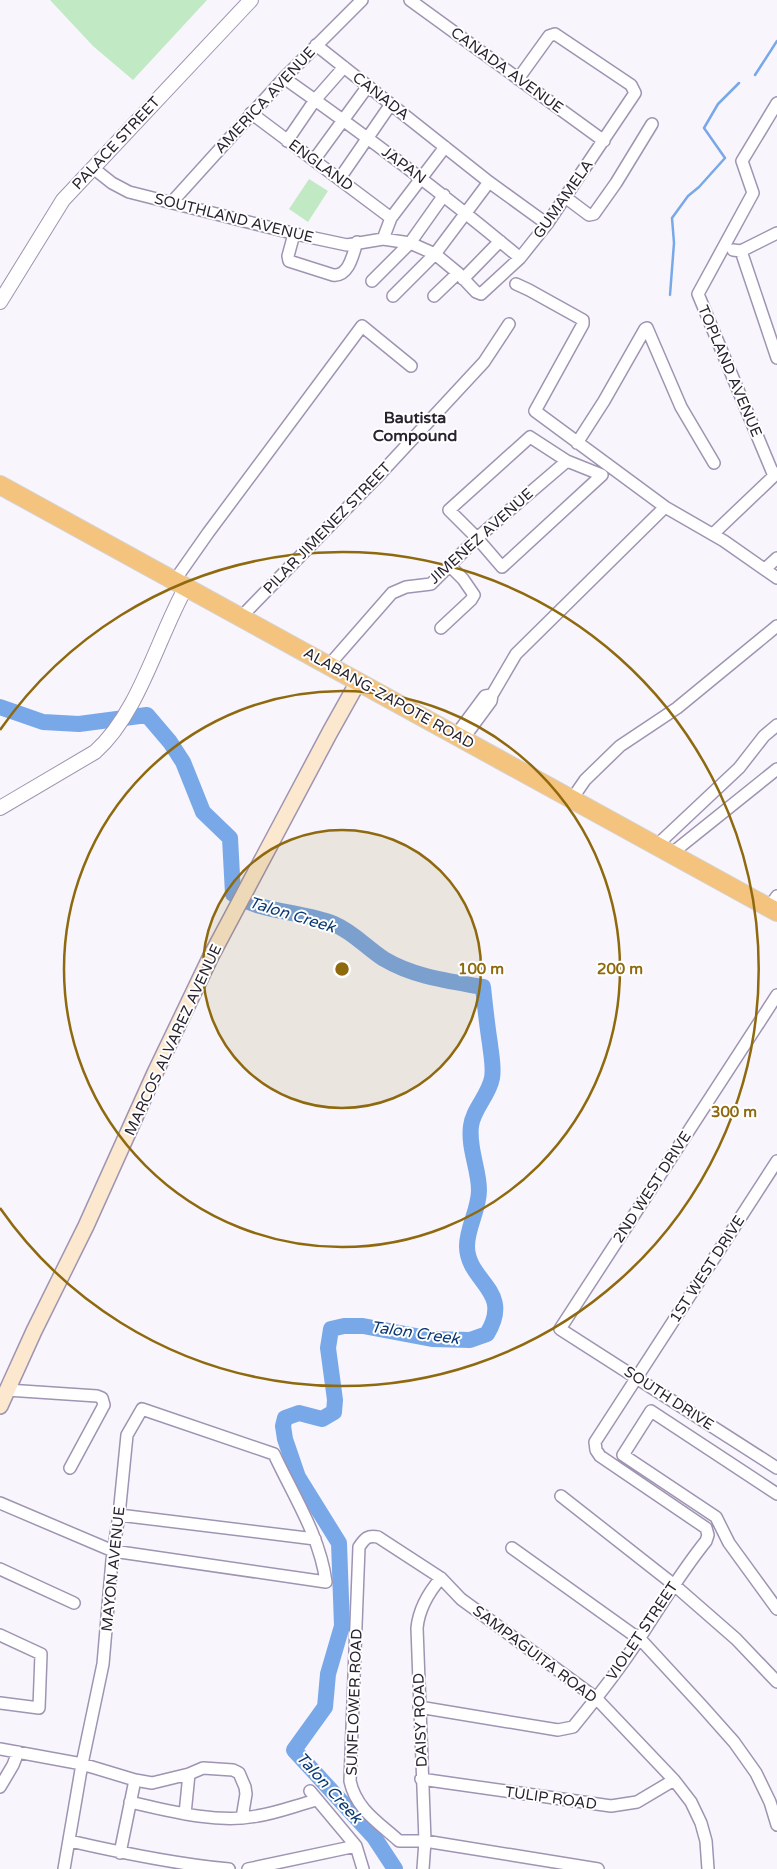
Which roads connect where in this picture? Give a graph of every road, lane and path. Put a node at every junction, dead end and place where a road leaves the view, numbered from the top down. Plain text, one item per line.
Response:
1 (251, 0) edge
2 (362, 0) edge
3 (416, 2) edge
4 (316, 45) junction
5 (344, 67) junction
6 (284, 78) junction
7 (518, 79) junction
8 (368, 86) junction
9 (315, 100) junction
10 (777, 103) edge
11 (391, 104) junction
12 (251, 113) junction
13 (342, 119) junction
14 (652, 124) dead end
15 (367, 137) junction
16 (287, 141) junction
17 (604, 141) junction
18 (445, 147) junction
19 (314, 160) junction
20 (93, 168) junction
21 (340, 178) junction
22 (422, 178) junction
23 (489, 182) junction
24 (444, 195) junction
25 (565, 197) junction
26 (172, 202) junction
27 (466, 212) junction
28 (391, 218) junction
29 (547, 224) junction
30 (777, 233) edge
31 (294, 234) junction
32 (382, 239) junction
33 (500, 241) junction
34 (357, 242) junction
35 (410, 243) junction
36 (724, 248) junction
37 (741, 251) junction
38 (435, 254) junction
39 (520, 258) junction
40 (461, 276) junction
41 (372, 281) dead end
42 (516, 284) dead end
43 (482, 294) joint
44 (393, 296) dead end
45 (434, 296) dead end
46 (0, 302) edge
47 (509, 324) dead end
48 (777, 358) edge
49 (410, 366) dead end
50 (578, 443) junction
51 (567, 460) junction
52 (714, 463) dead end
53 (776, 474) edge
54 (0, 485) edge
55 (665, 508) junction
56 (713, 534) junction
57 (477, 538) junction
58 (777, 558) edge
59 (449, 565) junction
60 (765, 569) junction
61 (777, 578) edge
62 (181, 584) junction
63 (241, 617) junction
64 (777, 626) edge
65 (441, 628) dead end
66 (329, 665) junction
67 (358, 682) junction
68 (777, 725) edge
69 (459, 737) junction
70 (777, 769) edge
71 (572, 799) junction
72 (0, 808) edge
73 (664, 850) junction
74 (774, 905) edge
75 (777, 995) edge
76 (777, 1161) edge
77 (560, 1329) joint
78 (636, 1378) junction
79 (7, 1390) junction
80 (0, 1406) edge
81 (70, 1468) dead end
82 (777, 1468) edge
83 (777, 1494) edge
84 (561, 1496) dead end
85 (0, 1503) edge
86 (119, 1515) junction
87 (706, 1528) joint
88 (378, 1537) joint
89 (315, 1539) junction
90 (512, 1548) dead end
91 (114, 1551) junction
92 (0, 1569) edge
93 (441, 1578) junction
94 (673, 1584) junction
95 (74, 1603) dead end
96 (777, 1609) edge
97 (0, 1635) edge
98 (639, 1638) junction
99 (777, 1682) edge
100 (596, 1698) junction
101 (0, 1703) edge
102 (419, 1706) junction
103 (0, 1749) edge
104 (18, 1752) junction
105 (82, 1764) junction
106 (189, 1774) junction
107 (422, 1779) junction
108 (135, 1780) junction
109 (674, 1780) junction
110 (0, 1787) edge
111 (130, 1802) junction
112 (185, 1814) junction
113 (242, 1818) junction
114 (777, 1825) edge
115 (70, 1840) junction
116 (425, 1841) junction
117 (356, 1846) junction
118 (120, 1853) junction
119 (64, 1869) edge
120 (229, 1869) edge
121 (248, 1869) edge
122 (363, 1869) edge
123 (423, 1869) edge
124 (598, 1869) edge
125 (708, 1869) edge

1 - 20 street, PALACE STREET
2 - 4 street, AMERICA AVENUE
3 - 7 street, CANADA AVENUE
4 - 5 street, CANADA
4 - 6 street, AMERICA AVENUE
5 - 8 street, CANADA
5 - 9 street
6 - 9 street, JAPAN
6 - 12 street, AMERICA AVENUE
7 - 17 street, CANADA AVENUE
7 - 17 street, GUMAMELA
8 - 11 street, CANADA
8 - 13 street
9 - 13 street, JAPAN
9 - 16 street
10 - 36 street, TOPLAND AVENUE
11 - 15 street
11 - 18 street, CANADA
12 - 16 street, ENGLAND
12 - 26 street, AMERICA AVENUE
13 - 15 street, JAPAN
13 - 19 street
14 - 25 street
15 - 21 street
15 - 22 street, JAPAN
16 - 19 street, ENGLAND
17 - 25 street, GUMAMELA
18 - 22 street
18 - 23 street, CANADA
19 - 21 street, ENGLAND
20 - 26 street, SOUTHLAND AVENUE
20 - 46 street, PALACE STREET
21 - 28 street, ENGLAND
22 - 24 street, JAPAN
22 - 28 street
23 - 27 street
23 - 29 street, CANADA
24 - 27 street, JAPAN
24 - 35 street
25 - 29 street, GUMAMELA
26 - 31 street, SOUTHLAND AVENUE
27 - 33 street, JAPAN
27 - 38 street
28 - 32 street
29 - 39 street, GUMAMELA
30 - 37 street
31 - 34 street, SOUTHLAND AVENUE
31 - 34 street
32 - 34 street, SOUTHLAND AVENUE
32 - 35 street, SOUTHLAND AVENUE
33 - 39 street, JAPAN
33 - 40 street
35 - 38 street, SOUTHLAND AVENUE
35 - 41 street
36 - 37 street
36 - 53 street, TOPLAND AVENUE
37 - 48 street
38 - 40 street, SOUTHLAND AVENUE
38 - 44 street
39 - 43 street, GUMAMELA
40 - 43 street, SOUTHLAND AVENUE
40 - 45 street
42 - 50 street
47 - 63 street, PILAR JIMENEZ STREET
49 - 62 street
50 - 52 street
50 - 55 street
51 - 57 street, JIMENEZ AVENUE
51 - 57 street
51 - 57 street
53 - 56 street, TOPLAND AVENUE
54 - 62 highway, ALABANG-ZAPOTE ROAD
55 - 56 street
55 - 69 street
56 - 60 street
57 - 59 street, JIMENEZ AVENUE
58 - 60 street
59 - 65 street
59 - 66 street, JIMENEZ AVENUE
60 - 61 street
62 - 63 highway, ALABANG-ZAPOTE ROAD
62 - 72 street
63 - 66 highway, ALABANG-ZAPOTE ROAD
64 - 71 street
66 - 67 highway, ALABANG-ZAPOTE ROAD
67 - 69 highway, ALABANG-ZAPOTE ROAD
67 - 79 main road, MARCOS ALVAREZ AVENUE
68 - 73 street
69 - 71 highway, ALABANG-ZAPOTE ROAD
70 - 73 street
71 - 73 highway, ALABANG-ZAPOTE ROAD
73 - 74 highway, ALABANG-ZAPOTE ROAD
75 - 77 street, 2ND WEST DRIVE
76 - 78 street, 1ST WEST DRIVE
77 - 78 street, SOUTH DRIVE
78 - 82 street, SOUTH DRIVE
78 - 87 street, 1ST WEST DRIVE
79 - 80 main road, MARCOS ALVAREZ AVENUE
79 - 81 street
83 - 96 street
84 - 94 street
85 - 91 street
86 - 89 street
86 - 89 street, MAYON AVENUE
86 - 91 street, MAYON AVENUE
87 - 94 street, VIOLET STREET
88 - 93 street, SAMPAGUITA ROAD
88 - 116 street, SUNFLOWER ROAD
89 - 91 street
90 - 98 street
91 - 105 street, MAYON AVENUE
92 - 95 street
93 - 100 street, SAMPAGUITA ROAD
93 - 102 street, DAISY ROAD
94 - 98 street, VIOLET STREET
94 - 99 street
97 - 101 street
98 - 100 street, VIOLET STREET
98 - 114 street
100 - 102 street, VIOLET STREET
100 - 109 street, SAMPAGUITA ROAD
102 - 107 street, DAISY ROAD
103 - 104 street
104 - 105 street
104 - 110 street
105 - 108 street
105 - 115 street, MAYON AVENUE
106 - 108 street
106 - 112 street
106 - 113 street
107 - 109 street, TULIP ROAD
107 - 116 street, DAISY ROAD
108 - 111 street
109 - 125 street, SAMPAGUITA ROAD
111 - 112 street
111 - 118 street
112 - 113 street
113 - 117 street
115 - 118 street
115 - 119 street, MAYON AVENUE
116 - 123 street, DAISY ROAD
116 - 124 street, SUNFLOWER ROAD
117 - 121 street
117 - 122 street
118 - 120 street

